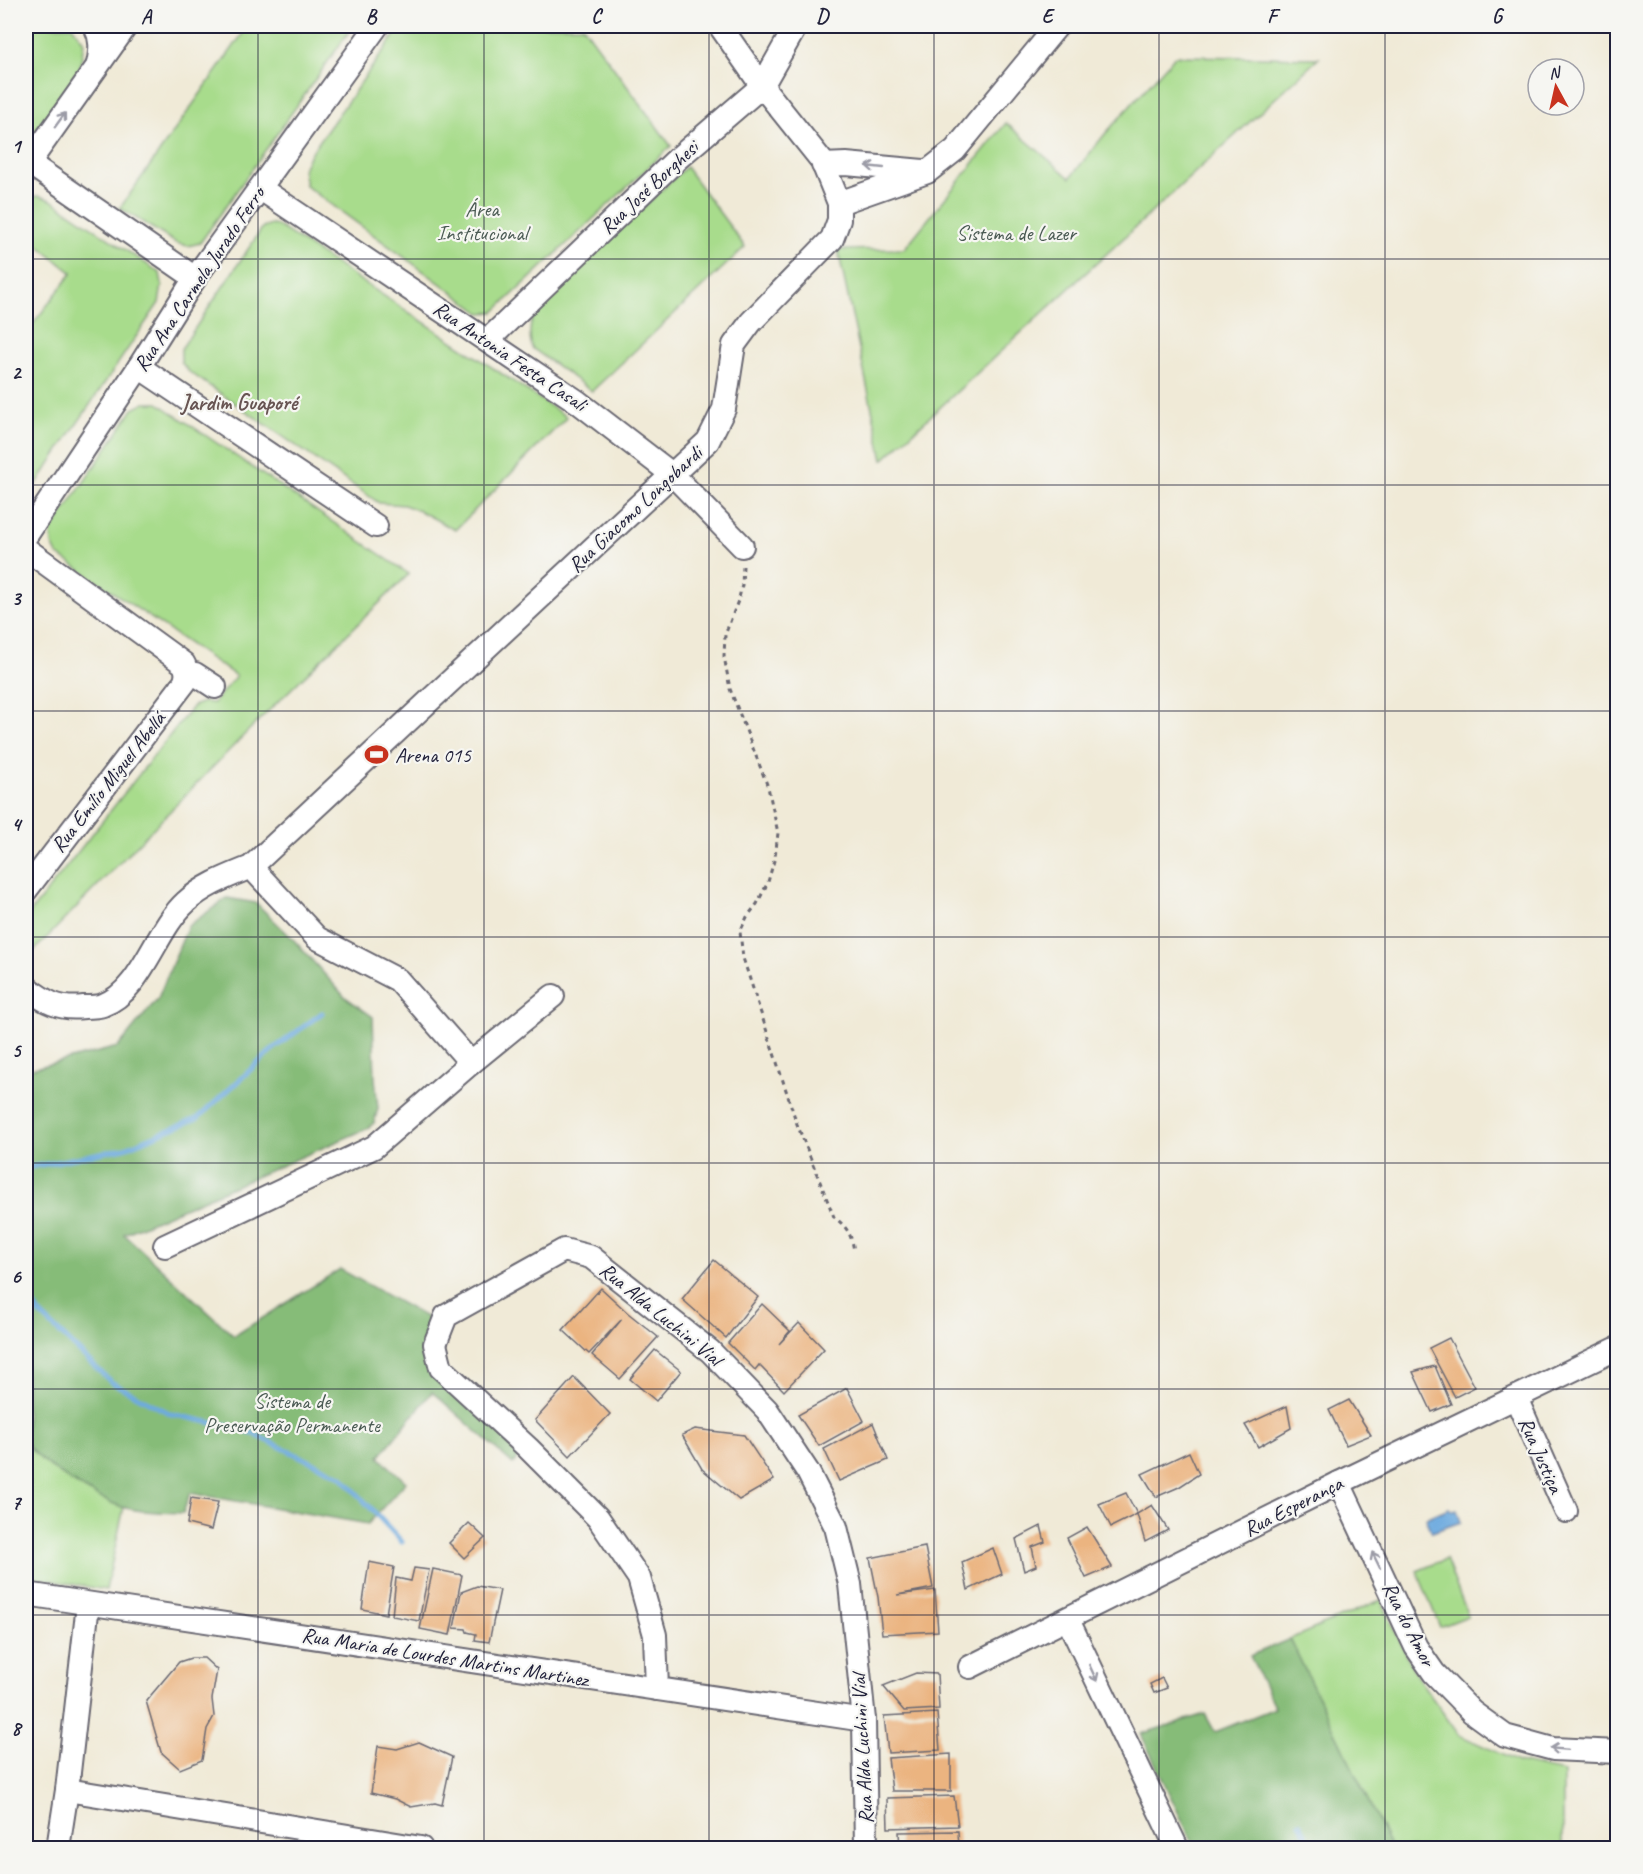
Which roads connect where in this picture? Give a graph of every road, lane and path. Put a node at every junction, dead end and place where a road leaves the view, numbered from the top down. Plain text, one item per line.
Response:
1 (95, 26) edge
2 (126, 26) edge
3 (377, 26) edge
4 (720, 26) edge
5 (796, 26) edge
6 (1057, 26) edge
7 (98, 66) junction
8 (762, 86) junction
9 (27, 165) edge
10 (824, 165) junction
11 (927, 172) junction
12 (261, 189) junction
13 (839, 203) junction
14 (195, 278) junction
15 (488, 340) junction
16 (139, 367) junction
17 (673, 475) junction
18 (376, 526) dead end
19 (26, 536) edge
20 (742, 546) joint
21 (26, 549) edge
22 (187, 673) junction
23 (215, 687) dead end
24 (251, 867) junction
25 (26, 890) edge
26 (26, 987) edge
27 (553, 996) dead end
28 (471, 1063) junction
29 (165, 1246) dead end
30 (854, 1252) dead end
31 (1617, 1348) edge
32 (1516, 1398) junction
33 (1339, 1483) junction
34 (1566, 1511) dead end
35 (26, 1594) edge
36 (88, 1604) junction
37 (1068, 1620) junction
38 (970, 1667) dead end
39 (657, 1689) junction
40 (864, 1720) junction
41 (1617, 1752) edge
42 (67, 1790) junction
43 (58, 1848) edge
44 (421, 1848) edge
45 (866, 1848) edge
46 (1177, 1848) edge

1 - 7 street
2 - 7 street
3 - 12 street, Rua Ana Carmela Jurado Ferro
4 - 8 street
5 - 8 street, Rua José Borghesi
6 - 11 street
9 -> 7 street
8 - 10 street
8 - 15 street, Rua José Borghesi
9 - 14 street
11 -> 10 street
10 - 13 street
11 - 13 street
12 - 14 street, Rua Ana Carmela Jurado Ferro
12 - 15 street, Rua Antonia Festa Casali
13 - 17 street, Rua Giacomo Longobardi
14 - 16 street, Rua Ana Carmela Jurado Ferro
15 - 17 street, Rua Antonia Festa Casali
16 - 18 street
16 - 19 street, Rua Ana Carmela Jurado Ferro
17 - 20 street, Rua Antonia Festa Casali
17 - 24 street, Rua Giacomo Longobardi
20 - 30 path
21 - 22 street
22 - 23 street
22 - 25 street, Rua Emílio Miguel Abellá
24 - 26 street, Rua Giacomo Longobardi
24 - 28 street
27 - 28 street
28 - 29 street
31 - 32 street, Rua Esperança
32 - 33 street, Rua Esperança
32 - 34 street, Rua Justiça
33 - 37 street, Rua Esperança
41 -> 33 street, Rua do Amor
35 - 36 street, Rua Maria de Lourdes Martins Martinez
36 - 39 street, Rua Maria de Lourdes Martins Martinez
36 - 42 street
37 - 38 street, Rua Esperança
37 -> 46 street
39 - 40 street, Rua Maria de Lourdes Martins Martinez
39 - 40 street, Rua Alda Luchini Vial
40 - 45 street, Rua Alda Luchini Vial
42 - 43 street
42 - 44 street

